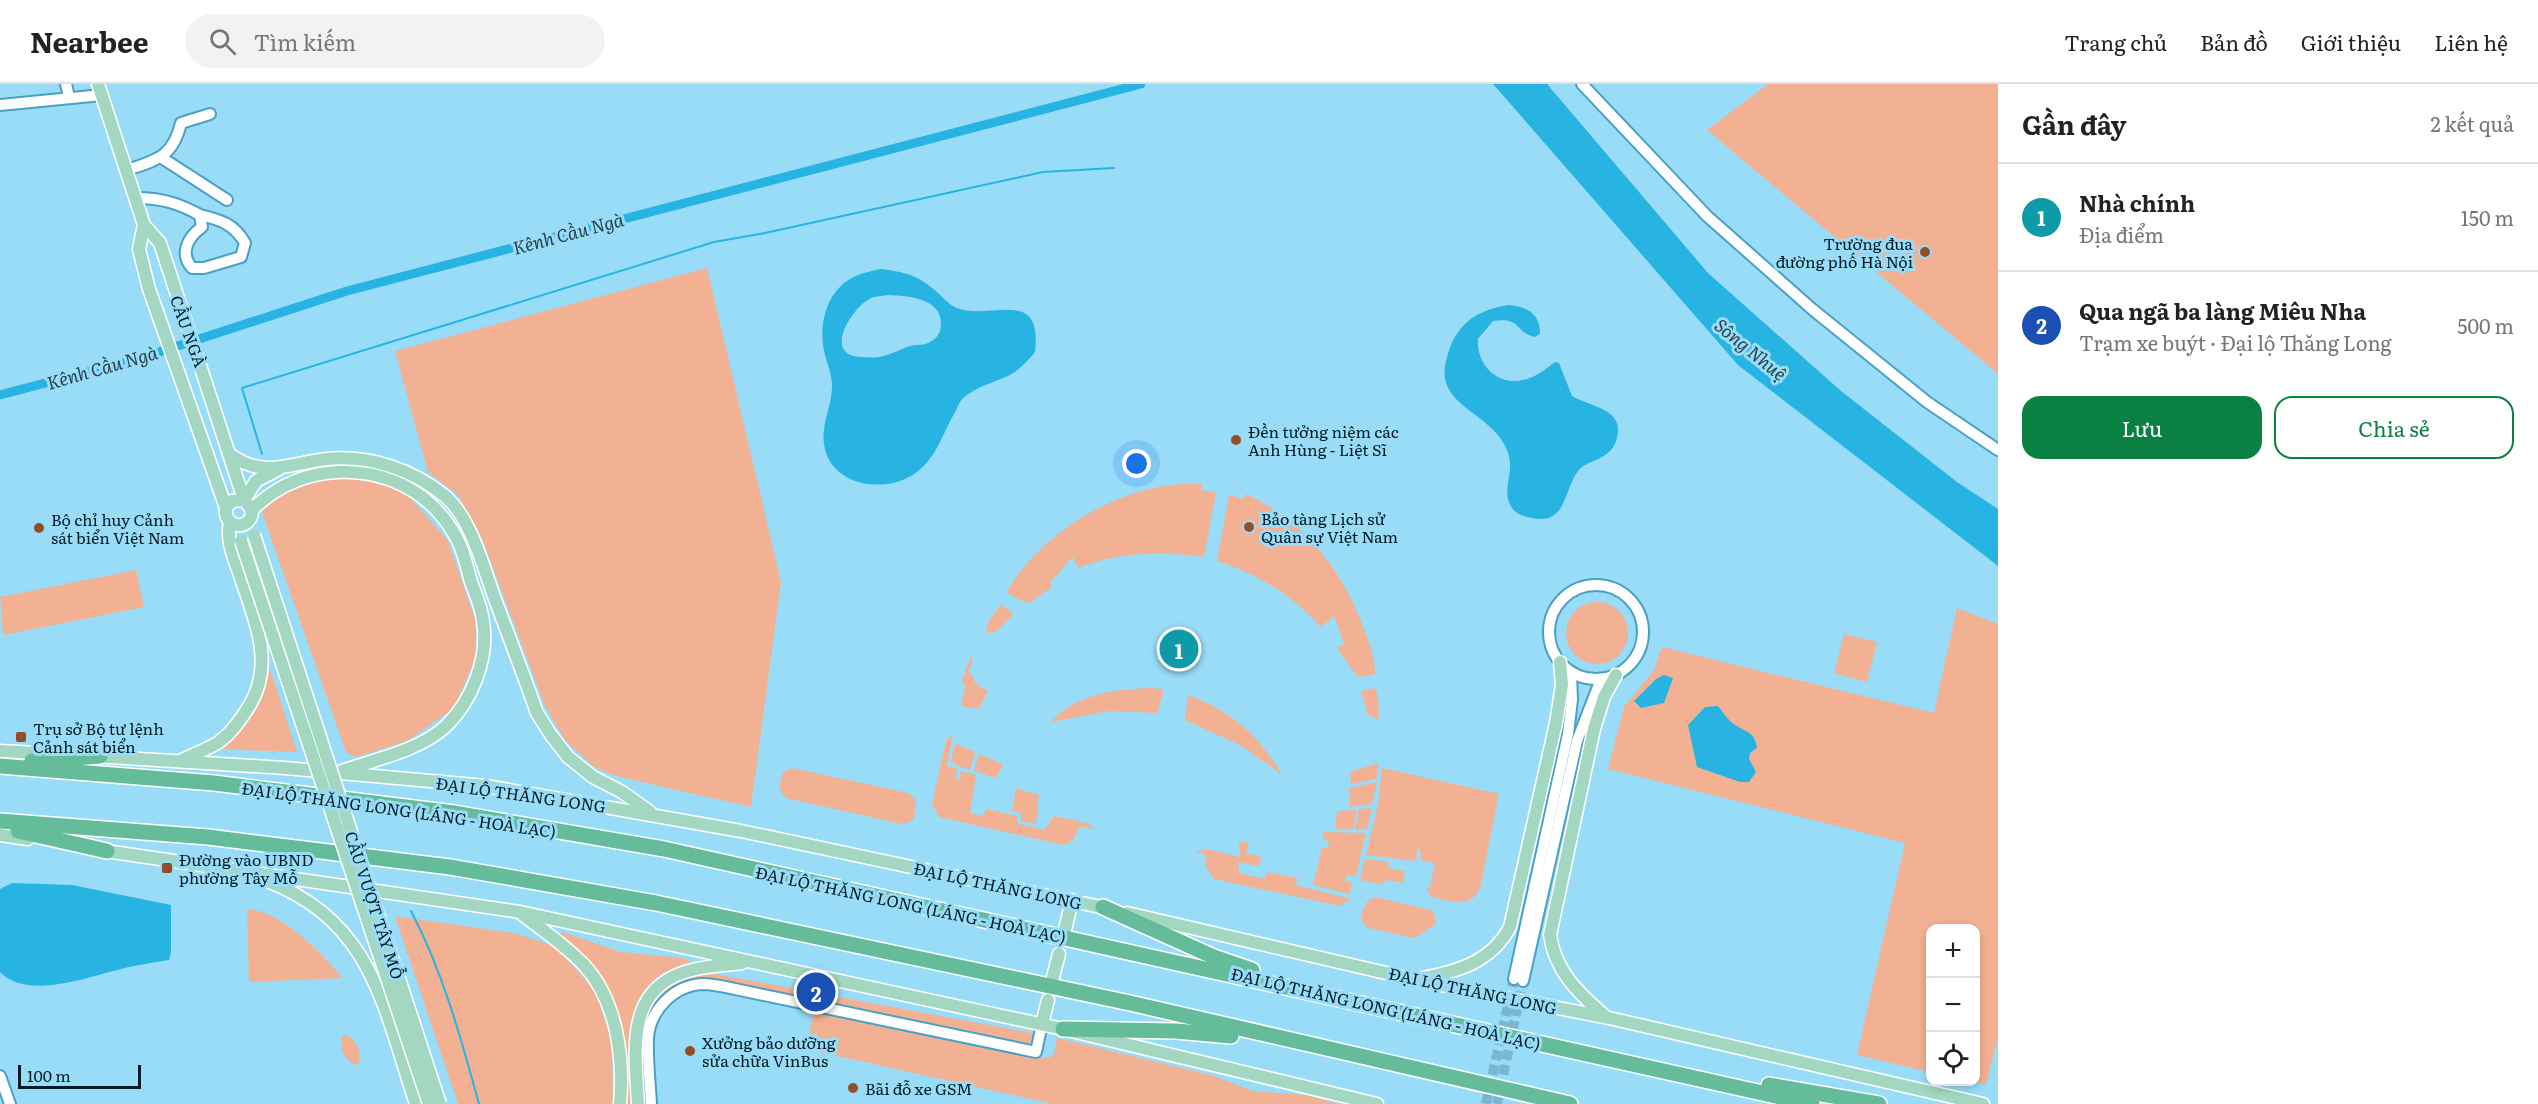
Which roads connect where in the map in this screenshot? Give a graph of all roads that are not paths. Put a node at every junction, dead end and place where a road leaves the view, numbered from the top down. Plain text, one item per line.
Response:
1 (66, 84) edge
2 (1582, 84) edge
3 (100, 89) edge
4 (69, 97) junction
5 (0, 105) edge
6 (210, 114) dead end
7 (162, 158) junction
8 (127, 170) junction
9 (136, 198) junction
10 (227, 200) dead end
11 (200, 215) junction
12 (144, 225) junction
13 (165, 259) junction
14 (186, 262) junction
15 (1998, 450) edge
16 (231, 455) junction
17 (286, 466) junction
18 (226, 508) junction
19 (249, 510) junction
20 (232, 524) junction
21 (1560, 662) junction
22 (1571, 672) junction
23 (1616, 675) junction
24 (1601, 679) junction
25 (0, 751) edge
26 (100, 756) junction
27 (180, 760) junction
28 (0, 764) edge
29 (337, 773) junction
30 (654, 815) junction
31 (0, 821) edge
32 (0, 827) edge
33 (0, 835) edge
34 (107, 851) junction
35 (243, 872) junction
36 (1072, 900) junction
37 (1103, 907) junction
38 (520, 912) junction
39 (1064, 934) dead end
40 (1059, 954) dead end
41 (752, 962) junction
42 (1053, 977) dead end
43 (1416, 980) junction
44 (1048, 1000) dead end
45 (1402, 1011) junction
46 (1609, 1018) junction
47 (1042, 1024) junction
48 (1063, 1029) junction
49 (1570, 1049) junction
50 (0, 1076) edge
51 (1446, 1076) junction
52 (1530, 1095) junction
53 (10, 1104) edge
54 (416, 1104) edge
55 (429, 1104) edge
56 (440, 1104) edge
57 (620, 1104) edge
58 (638, 1104) edge
59 (651, 1104) edge
60 (1377, 1104) edge
61 (1561, 1104) edge
62 (1570, 1104) edge
63 (1812, 1104) edge
64 (1879, 1104) edge
65 (1983, 1104) edge

1 - 4 street
2 - 15 street
3 - 4 street
3 - 8 main road
4 - 5 street
6 - 7 street
7 - 8 street
7 - 10 street
8 - 9 main road
9 - 11 street
9 - 12 main road
11 - 14 street
11 - 14 street
12 - 13 main road, CẦU NGÀ
12 - 18 main road, CẦU NGÀ
13 - 14 street
13 - 16 main road, CẦU NGÀ
16 - 17 main road
16 - 19 main road, CẦU VƯỢT TÂY MỖ
17 - 19 main road
17 - 30 main road
18 - 19 main road
18 - 20 main road
19 - 20 main road
19 - 29 main road
19 - 56 main road, CẦU VƯỢT TÂY MỖ, bridge
20 - 27 main road
20 - 55 main road, CẦU VƯỢT TÂY MỖ, bridge
21 - 22 street
21 - 23 street
21 - 43 main road
22 - 24 street
22 - 24 street
23 - 24 street
23 - 46 main road
25 - 26 main road, ĐẠI LỘ THĂNG LONG
26 - 27 main road, ĐẠI LỘ THĂNG LONG
26 - 28 highway
27 - 29 main road, ĐẠI LỘ THĂNG LONG
28 - 45 highway, ĐẠI LỘ THĂNG LONG (LÁNG - HOÀ LẠC)
29 - 30 main road, ĐẠI LỘ THĂNG LONG
30 - 36 main road, ĐẠI LỘ THĂNG LONG
31 - 51 highway
32 - 34 highway
33 - 34 main road
34 - 35 main road
35 - 38 main road
35 - 54 main road
36 - 37 main road, ĐẠI LỘ THĂNG LONG
36 - 39 main road
37 - 43 main road, ĐẠI LỘ THĂNG LONG
37 - 45 highway
38 - 41 main road
38 - 57 main road
40 - 42 main road
41 - 47 main road
41 - 58 main road
43 - 46 main road, ĐẠI LỘ THĂNG LONG
44 - 47 main road
45 - 49 highway, ĐẠI LỘ THĂNG LONG (LÁNG - HOÀ LẠC)
46 - 65 main road, ĐẠI LỘ THĂNG LONG
47 - 48 main road
47 - 59 street
48 - 51 highway
48 - 60 main road
49 - 63 highway, ĐẠI LỘ THĂNG LONG (LÁNG - HOÀ LẠC)
49 - 64 highway
50 - 53 street
51 - 52 highway
52 - 61 highway
52 - 62 highway

